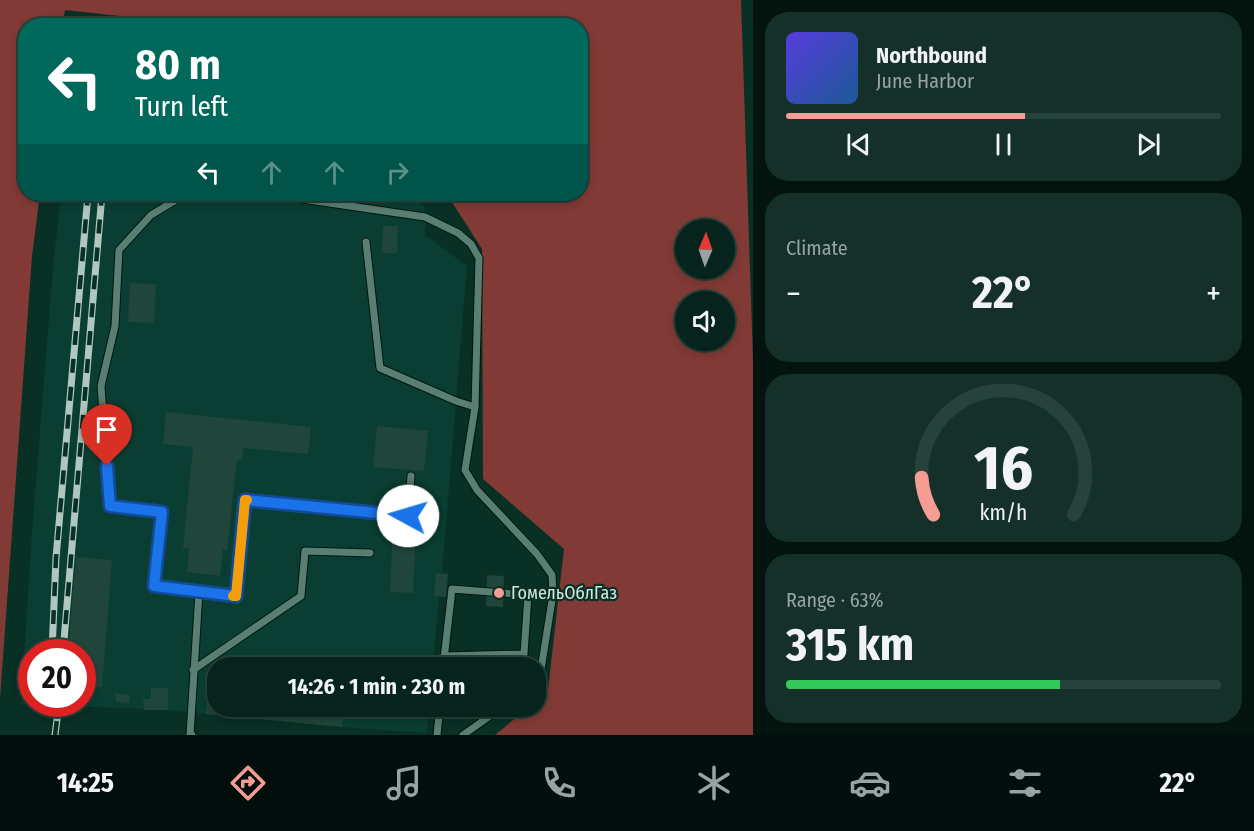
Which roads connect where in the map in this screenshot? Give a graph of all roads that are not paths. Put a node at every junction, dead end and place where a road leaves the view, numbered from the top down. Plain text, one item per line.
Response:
1 (174, 201) edge
2 (316, 201) edge
3 (366, 242) dead end
4 (475, 407) junction
5 (411, 476) dead end
6 (370, 554) dead end
7 (199, 592) junction
8 (444, 656) joint
9 (543, 657) edge
10 (193, 670) junction
11 (439, 717) edge
12 (488, 717) edge
13 (192, 735) edge
14 (437, 735) edge
15 (463, 735) edge

1 - 7 lane
2 - 4 lane
3 - 4 lane
4 - 9 lane
5 - 7 lane
6 - 10 lane
7 - 10 lane
8 - 8 lane
10 - 13 lane
11 - 14 lane
12 - 15 lane

